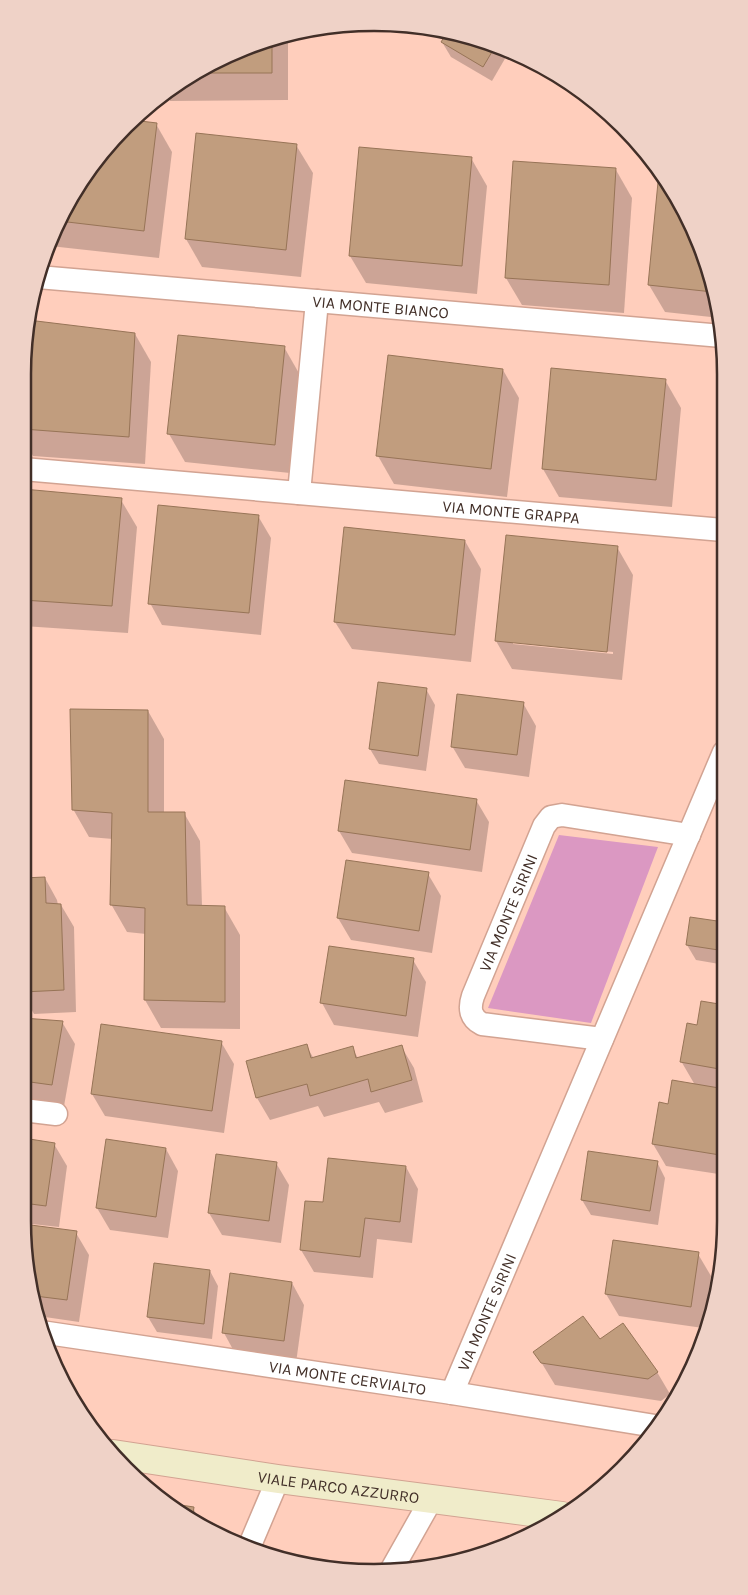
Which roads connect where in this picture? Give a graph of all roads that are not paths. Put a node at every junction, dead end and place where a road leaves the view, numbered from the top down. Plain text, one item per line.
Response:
1 (45, 278) edge
2 (317, 301) junction
3 (715, 335) edge
4 (31, 470) edge
5 (299, 493) junction
6 (717, 529) edge
7 (717, 769) edge
8 (689, 835) junction
9 (602, 1039) junction
10 (31, 1111) edge
11 (56, 1114) dead end
12 (50, 1333) edge
13 (452, 1393) junction
14 (649, 1425) edge
15 (125, 1456) edge
16 (278, 1479) junction
17 (432, 1498) junction
18 (551, 1514) edge
19 (252, 1541) edge
20 (395, 1563) edge

1 - 2 street, VIA MONTE BIANCO
2 - 3 street, VIA MONTE BIANCO
2 - 5 street
4 - 5 street, VIA MONTE GRAPPA
5 - 6 street, VIA MONTE GRAPPA
7 - 8 street, VIA MONTE SIRINI
8 - 9 street, VIA MONTE SIRINI
8 - 9 street, VIA MONTE SIRINI
9 - 13 street, VIA MONTE SIRINI
10 - 11 street
12 - 13 street, VIA MONTE CERVIALTO
13 - 14 street, VIA MONTE CERVIALTO
15 - 16 street, VIALE PARCO AZZURRO
16 - 17 street, VIALE PARCO AZZURRO
16 - 19 street
17 - 18 street, VIALE PARCO AZZURRO
17 - 20 street

